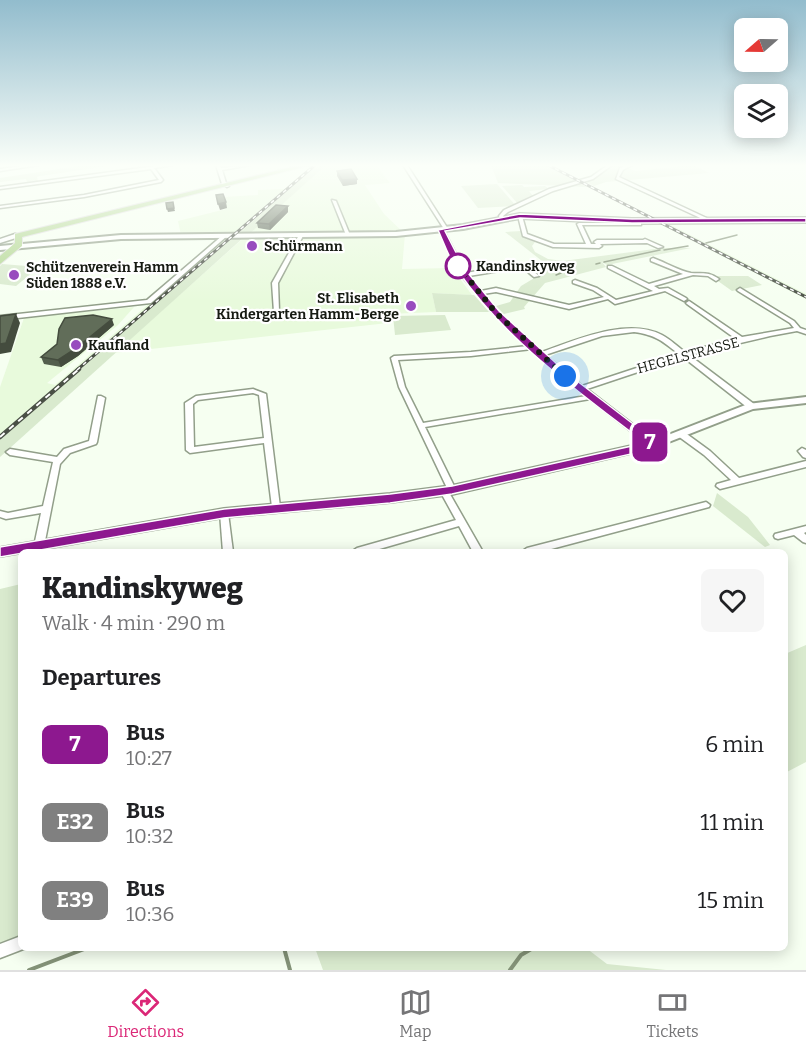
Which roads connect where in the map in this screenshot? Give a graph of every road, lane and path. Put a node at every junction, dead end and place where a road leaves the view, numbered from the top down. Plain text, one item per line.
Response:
1 (126, 210) edge
2 (338, 210) edge
3 (432, 210) edge
4 (508, 210) edge
5 (688, 210) edge
6 (520, 216) junction
7 (502, 218) junction
8 (806, 220) edge
9 (711, 221) junction
10 (639, 224) dead end
11 (443, 229) junction
12 (348, 235) junction
13 (18, 236) junction
14 (225, 236) junction
15 (301, 236) junction
16 (0, 241) edge
17 (588, 244) junction
18 (598, 244) junction
19 (16, 247) junction
20 (660, 247) dead end
21 (0, 248) edge
22 (603, 255) dead end
23 (653, 260) dead end
24 (0, 261) edge
25 (610, 267) dead end
26 (464, 275) junction
27 (691, 275) junction
28 (536, 276) dead end
29 (716, 279) dead end
30 (575, 282) dead end
31 (658, 284) junction
32 (649, 286) junction
33 (666, 289) junction
34 (740, 290) dead end
35 (658, 291) junction
36 (478, 293) junction
37 (609, 297) junction
38 (598, 300) junction
39 (615, 302) junction
40 (276, 311) dead end
41 (0, 318) edge
42 (798, 329) junction
43 (806, 332) edge
44 (742, 340) junction
45 (532, 347) junction
46 (541, 354) junction
47 (685, 355) junction
48 (394, 358) joint
49 (581, 389) junction
50 (591, 397) junction
51 (101, 398) dead end
52 (806, 400) edge
53 (751, 406) junction
54 (422, 425) junction
55 (681, 434) junction
56 (267, 440) junction
57 (654, 445) junction
58 (10, 452) dead end
59 (57, 460) junction
60 (806, 464) edge
61 (737, 481) junction
62 (720, 486) dead end
63 (448, 490) junction
64 (706, 505) dead end
65 (276, 507) junction
66 (46, 509) junction
67 (224, 513) junction
68 (0, 514) edge
69 (461, 522) junction
70 (801, 530) edge
71 (778, 536) dead end
72 (806, 540) edge
73 (39, 546) junction
74 (18, 549) edge
75 (20, 549) edge
76 (228, 549) edge
77 (367, 549) edge
78 (476, 549) edge
79 (538, 549) edge
80 (0, 552) edge
81 (18, 944) edge
82 (0, 951) edge

1 - 13 main road
2 - 12 street
3 - 11 street
4 - 7 street
5 - 9 street
6 - 7 street
6 - 9 street
6 - 17 street
7 - 11 street
8 - 9 street
10 - 17 street
11 - 12 street
11 - 26 street
12 - 15 street
13 - 16 main road
13 - 19 main road
14 - 15 street
14 - 19 street
14 - 41 street
15 - 40 street
17 - 18 street
18 - 20 street
18 - 22 street
19 - 21 street
19 - 24 main road
23 - 27 street
25 - 32 street
26 - 28 street
26 - 36 street
27 - 29 street
27 - 31 street
30 - 37 street
31 - 32 street
31 - 33 street
32 - 35 street
33 - 35 street
33 - 44 street
34 - 42 street
35 - 39 street
36 - 38 street
36 - 45 street
37 - 38 street
37 - 39 street
38 - 39 street
42 - 43 street
42 - 44 street, HEGELSTRASSE
44 - 47 street, HEGELSTRASSE
45 - 46 street
45 - 48 street
46 - 47 street
46 - 49 street
47 - 49 street, HEGELSTRASSE
47 - 53 street
48 - 54 street
49 - 50 street
50 - 54 street
50 - 57 street
51 - 59 street
52 - 53 street
53 - 55 street
54 - 63 street
55 - 57 street
55 - 61 street
56 - 56 street
56 - 65 street
57 - 63 street
58 - 59 street
59 - 66 street
60 - 61 street
61 - 62 street
63 - 65 street
63 - 69 street
64 - 79 street
65 - 67 street
66 - 68 street
66 - 73 street
67 - 73 street
67 - 76 street
69 - 77 street
69 - 78 street
70 - 71 street
70 - 72 street
73 - 75 street
74 - 80 street
81 - 82 street

